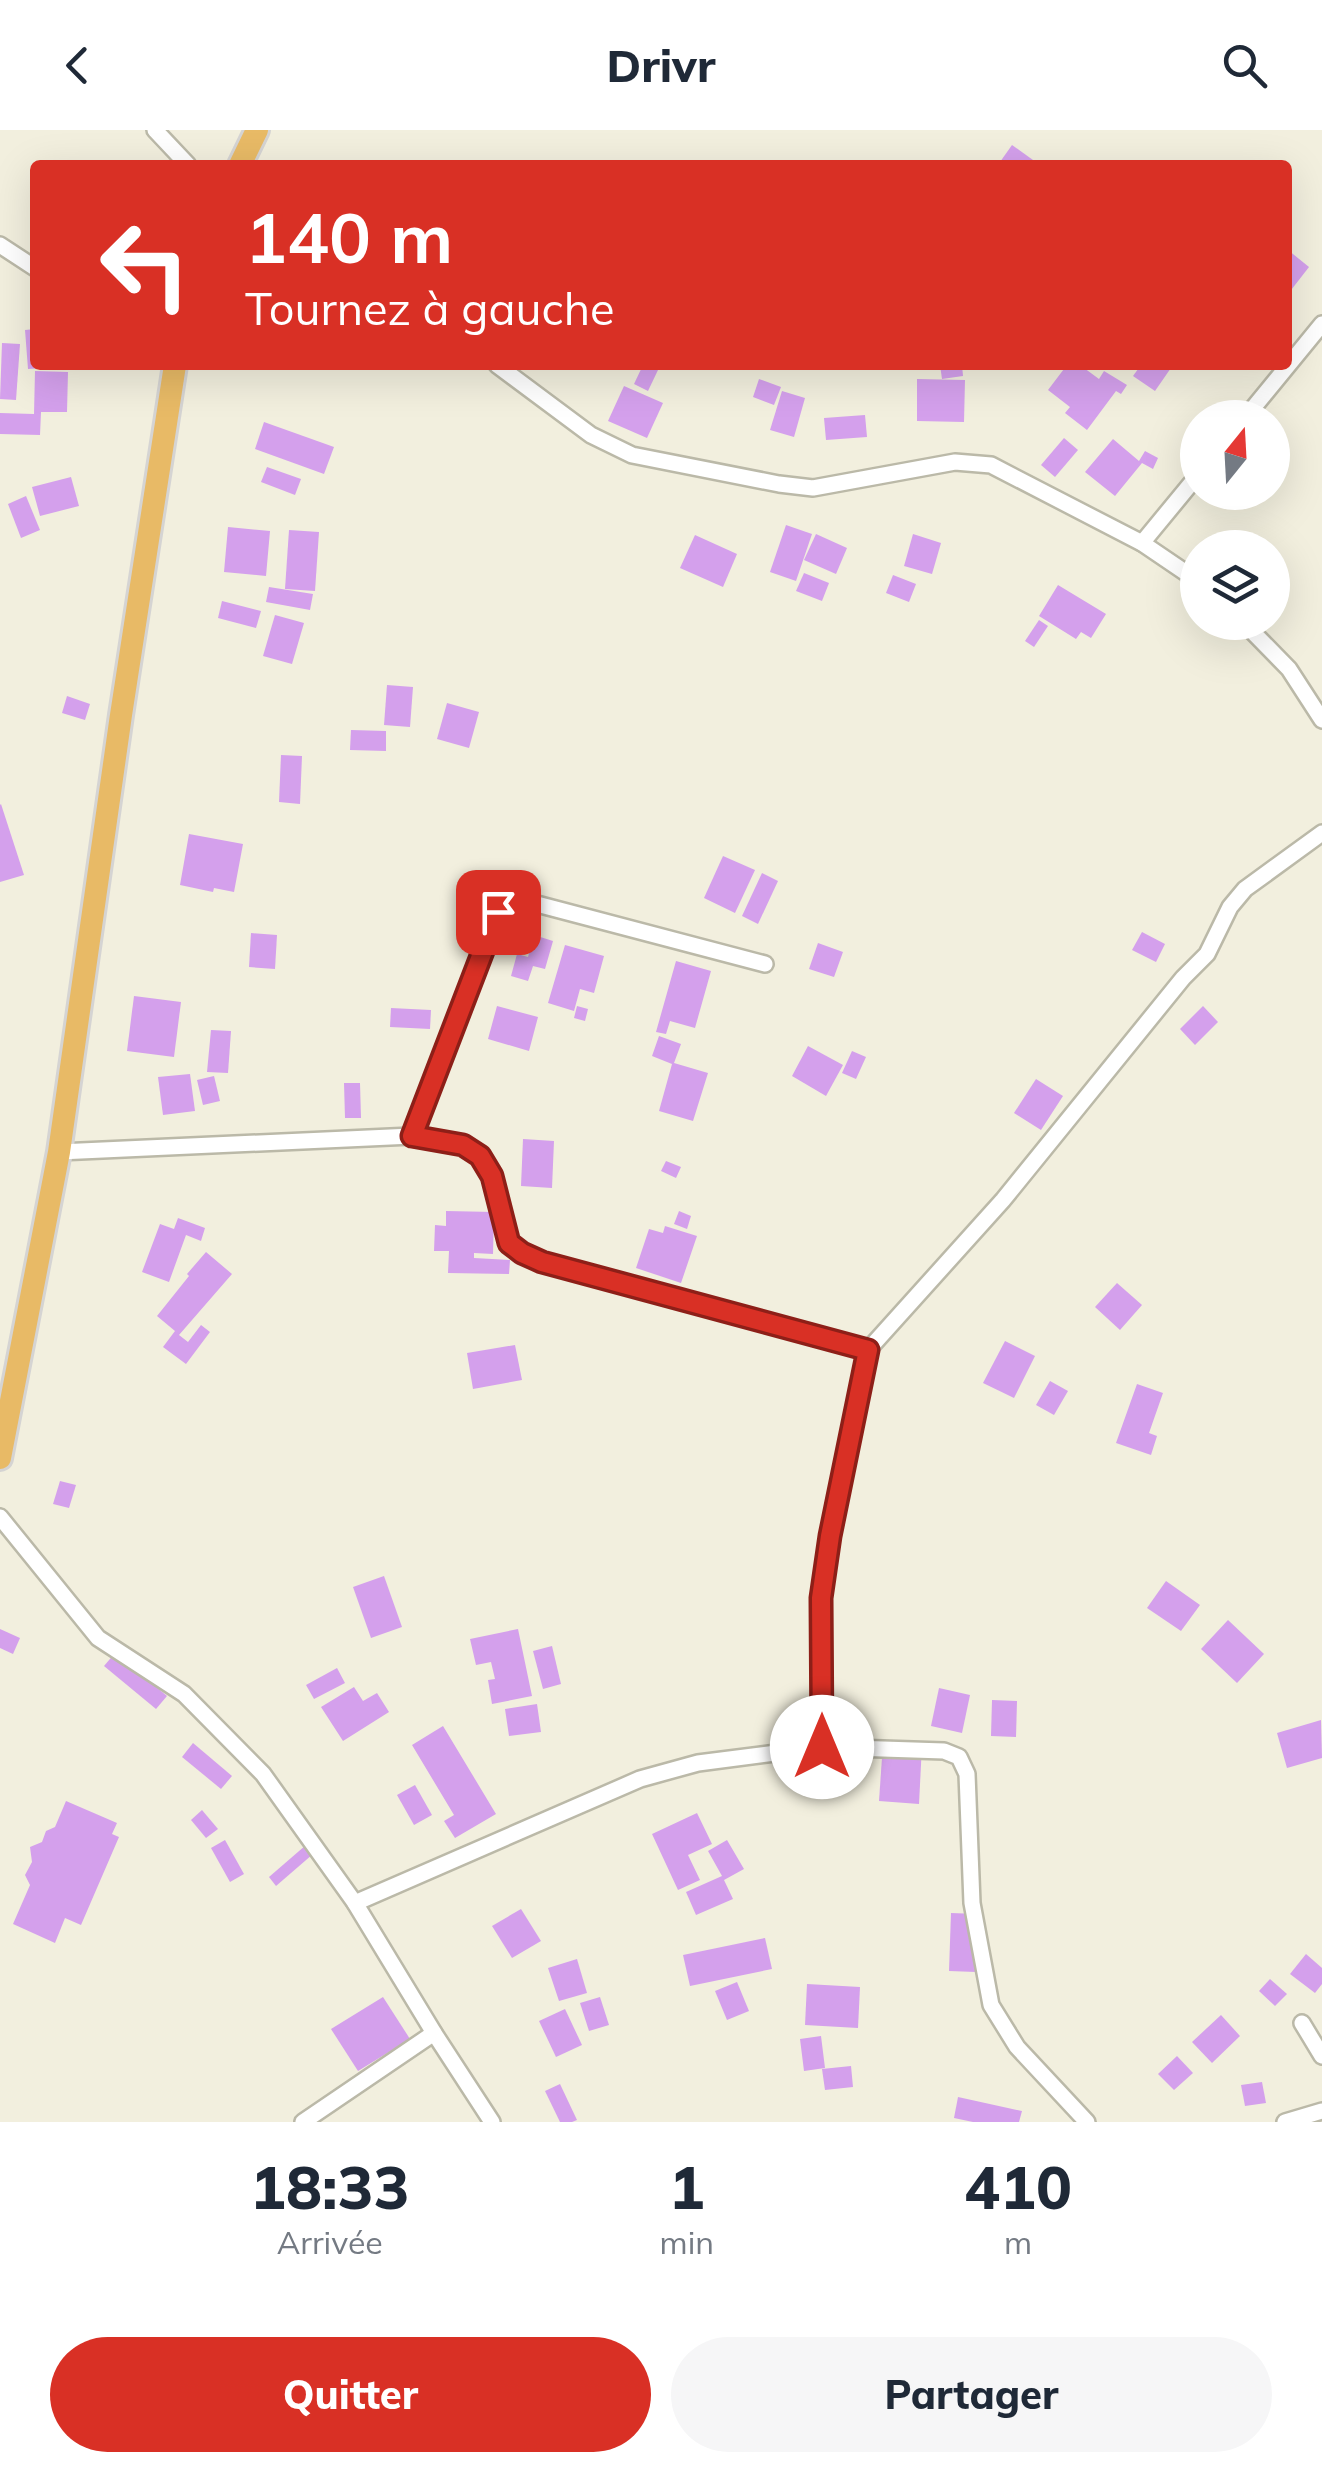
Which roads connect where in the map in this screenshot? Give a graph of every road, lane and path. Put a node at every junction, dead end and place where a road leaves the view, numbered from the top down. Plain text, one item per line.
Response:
1 (155, 130) edge
2 (258, 130) edge
3 (183, 160) edge
4 (243, 160) edge
5 (0, 245) edge
6 (30, 265) edge
7 (1322, 324) edge
8 (1292, 361) edge
9 (175, 370) edge
10 (504, 370) edge
11 (1284, 370) edge
12 (1260, 400) edge
13 (1180, 497) edge
14 (1142, 543) junction
15 (1180, 568) edge
16 (1261, 640) edge
17 (1322, 720) edge
18 (1322, 833) edge
19 (765, 964) dead end
20 (412, 1136) junction
21 (59, 1152) junction
22 (868, 1350) junction
23 (0, 1458) edge
24 (0, 1516) edge
25 (822, 1747) junction
26 (355, 1903) junction
27 (1302, 2023) dead end
28 (434, 2034) junction
29 (1322, 2056) edge
30 (1322, 2111) edge
31 (303, 2122) edge
32 (492, 2122) edge
33 (1087, 2122) edge
34 (1286, 2122) edge

1 - 3 street
2 - 4 main road
5 - 6 street
7 - 8 street
9 - 21 main road
10 - 14 street
11 - 12 street
13 - 14 street
14 - 15 street
16 - 17 street
18 - 22 street
19 - 20 street
20 - 21 street
20 - 22 street
21 - 23 main road
22 - 25 street
24 - 26 street
25 - 26 street
25 - 33 street
26 - 28 street
27 - 29 street
28 - 31 street
28 - 32 street
30 - 34 street

